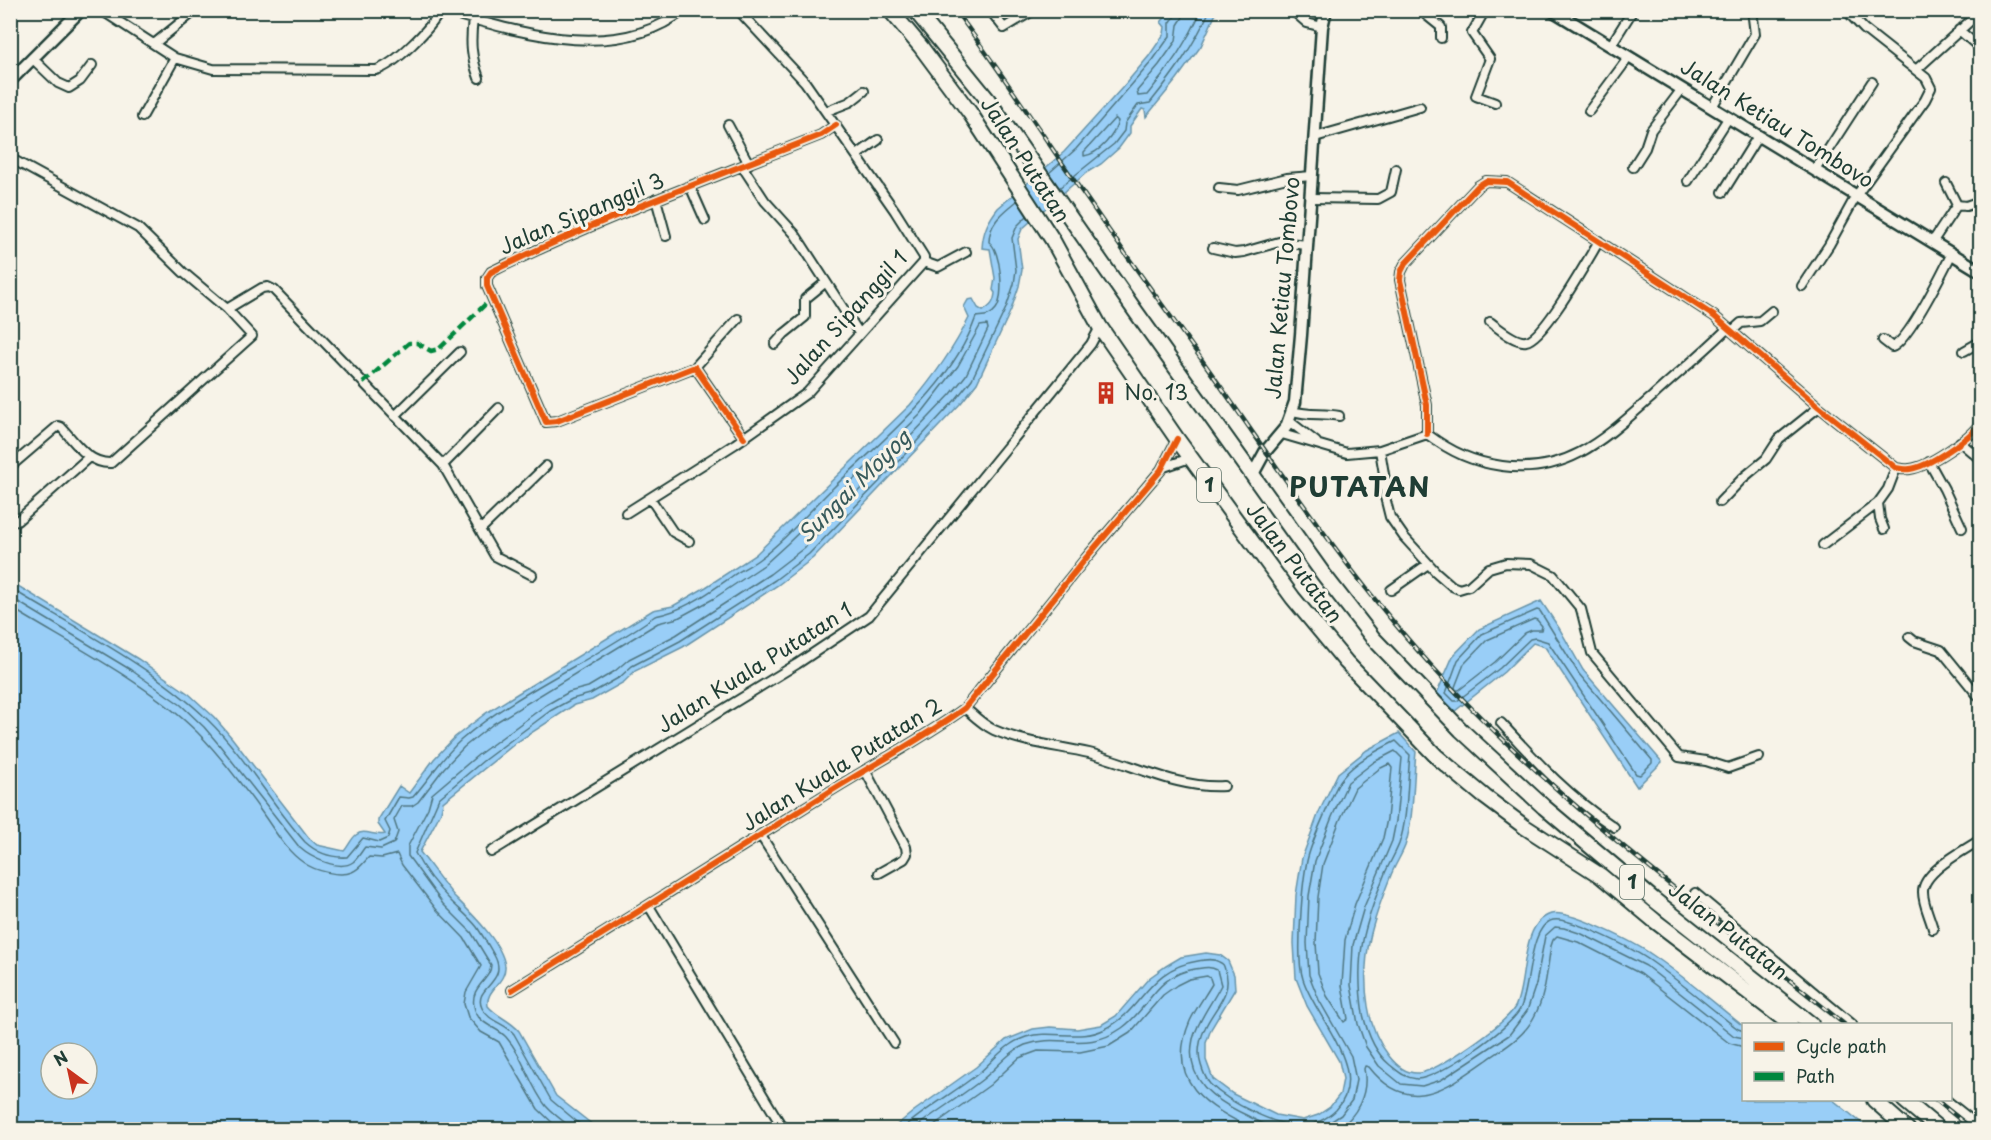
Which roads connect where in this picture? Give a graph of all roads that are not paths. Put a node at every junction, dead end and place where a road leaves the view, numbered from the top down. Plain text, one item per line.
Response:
1 (81, 10) edge
2 (101, 10) edge
3 (195, 10) edge
4 (684, 10) edge
5 (738, 10) edge
6 (890, 10) edge
7 (915, 10) edge
8 (990, 10) edge
9 (1034, 10) edge
10 (1292, 10) edge
11 (1326, 10) edge
12 (1420, 10) edge
13 (1485, 10) edge
14 (1552, 10) edge
15 (1633, 10) edge
16 (1752, 10) edge
17 (1846, 10) edge
18 (440, 11) edge
19 (1980, 12) edge
20 (473, 20) junction
21 (1322, 27) junction
22 (1959, 30) junction
23 (1441, 38) dead end
24 (154, 44) junction
25 (1611, 45) junction
26 (1980, 48) edge
27 (1629, 57) junction
28 (32, 58) junction
29 (175, 58) junction
30 (92, 65) dead end
31 (1916, 70) junction
32 (479, 78) dead end
33 (10, 81) edge
34 (1872, 82) dead end
35 (1682, 89) junction
36 (864, 91) dead end
37 (1495, 103) dead end
38 (1420, 107) dead end
39 (1712, 107) junction
40 (827, 111) junction
41 (1589, 111) dead end
42 (142, 117) dead end
43 (1729, 117) junction
44 (728, 125) dead end
45 (836, 125) junction
46 (1758, 136) junction
47 (1315, 137) junction
48 (878, 140) dead end
49 (857, 155) junction
50 (10, 158) edge
51 (745, 165) junction
52 (1633, 167) dead end
53 (1396, 169) dead end
54 (1815, 170) junction
55 (1312, 176) junction
56 (1688, 181) dead end
57 (1946, 183) dead end
58 (690, 186) junction
59 (1219, 188) dead end
60 (1723, 192) dead end
61 (1856, 196) junction
62 (1311, 198) junction
63 (656, 199) junction
64 (1980, 201) edge
65 (1957, 206) junction
66 (705, 220) dead end
67 (666, 236) dead end
68 (1599, 241) junction
69 (1933, 241) junction
70 (1307, 245) junction
71 (1214, 248) dead end
72 (966, 252) dead end
73 (1952, 253) junction
74 (924, 262) junction
75 (1980, 271) edge
76 (826, 282) junction
77 (1802, 286) dead end
78 (227, 309) junction
79 (1772, 311) dead end
80 (738, 320) dead end
81 (1490, 322) dead end
82 (1100, 327) junction
83 (1730, 330) junction
84 (860, 333) junction
85 (1883, 340) dead end
86 (1980, 342) edge
87 (1111, 343) junction
88 (775, 344) dead end
89 (1964, 351) dead end
90 (460, 352) dead end
91 (1084, 352) junction
92 (695, 367) junction
93 (1819, 406) junction
94 (499, 408) dead end
95 (395, 416) junction
96 (1291, 416) junction
97 (1339, 416) dead end
98 (1980, 423) edge
99 (1282, 434) junction
100 (1428, 434) junction
101 (744, 438) junction
102 (1177, 439) junction
103 (1960, 442) junction
104 (1317, 444) junction
105 (1380, 450) junction
106 (1265, 452) junction
107 (1239, 455) junction
108 (89, 457) junction
109 (1190, 458) junction
110 (1980, 459) edge
111 (1929, 462) junction
112 (443, 465) junction
113 (546, 466) dead end
114 (10, 467) edge
115 (1164, 467) junction
116 (1896, 468) junction
117 (1253, 474) junction
118 (650, 498) junction
119 (1720, 502) dead end
120 (1878, 503) junction
121 (626, 513) dead end
122 (10, 522) edge
123 (1962, 528) dead end
124 (480, 530) junction
125 (1884, 530) dead end
126 (689, 541) dead end
127 (1823, 545) dead end
128 (1428, 564) junction
129 (532, 575) dead end
130 (1391, 590) dead end
131 (1909, 637) dead end
132 (1980, 698) edge
133 (965, 708) junction
134 (1501, 723) dead end
135 (1759, 757) dead end
136 (865, 770) junction
137 (1224, 786) dead end
138 (1614, 827) dead end
139 (761, 836) junction
140 (1980, 840) edge
141 (491, 852) dead end
142 (879, 873) dead end
143 (1695, 893) dead end
144 (1653, 899) junction
145 (649, 906) junction
146 (1655, 921) junction
147 (1932, 928) dead end
148 (512, 990) dead end
149 (1772, 993) junction
150 (1789, 1023) edge
151 (1789, 1023) edge
152 (1810, 1023) edge
153 (1851, 1023) edge
154 (894, 1043) dead end
155 (1875, 1101) edge
156 (1905, 1101) edge
157 (1947, 1101) edge
158 (1980, 1127) edge
159 (784, 1130) edge
160 (1908, 1130) edge
161 (1940, 1130) edge

1 - 28 street
2 - 24 street
3 - 24 street
4 - 20 street
5 - 40 street, Jalan Sipanggil 1
6 - 82 highway, Jalan Putatan / 1
7 - 107 highway, Jalan Putatan / 1
8 - 9 street
10 - 21 street
11 - 21 street, Jalan Ketiau Tombovo
12 - 23 street
13 - 37 street
14 - 25 street, Jalan Ketiau Tombovo
15 - 25 street
16 - 39 street
17 - 31 street
18 - 20 street
18 - 29 street
19 - 22 street
20 - 32 street
21 - 47 street, Jalan Ketiau Tombovo
22 - 26 street
22 - 31 street
24 - 29 street
25 - 27 street, Jalan Ketiau Tombovo
27 - 35 street, Jalan Ketiau Tombovo
27 - 41 street
28 - 30 street
28 - 33 street
29 - 42 street
31 - 61 street
34 - 54 street
35 - 39 street, Jalan Ketiau Tombovo
35 - 52 street
36 - 40 street
38 - 47 street
39 - 43 street, Jalan Ketiau Tombovo
40 - 45 street, Jalan Sipanggil 1
43 - 46 street, Jalan Ketiau Tombovo
43 - 56 street
44 - 51 street
45 - 49 street, Jalan Sipanggil 1
45 - 51 street, Jalan Sipanggil 3
46 - 54 street, Jalan Ketiau Tombovo
46 - 60 street
47 - 55 street, Jalan Ketiau Tombovo
48 - 49 street
49 - 74 street, Jalan Sipanggil 1
50 - 78 street
51 - 58 street, Jalan Sipanggil 3
51 - 76 street
53 - 62 street
54 - 61 street, Jalan Ketiau Tombovo
55 - 59 street
55 - 62 street, Jalan Ketiau Tombovo
57 - 65 street
58 - 63 street, Jalan Sipanggil 3
58 - 66 street
61 - 69 street, Jalan Ketiau Tombovo
61 - 77 street
62 - 70 street, Jalan Ketiau Tombovo
63 - 67 street
63 - 92 street, Jalan Sipanggil 3
64 - 65 street
65 - 69 street
68 - 81 street
68 - 83 street
68 - 100 street
69 - 73 street, Jalan Ketiau Tombovo
70 - 71 street
70 - 96 street, Jalan Ketiau Tombovo
72 - 74 street
73 - 75 street, Jalan Ketiau Tombovo
73 - 85 street
74 - 84 street, Jalan Sipanggil 1
76 - 84 street
76 - 88 street
78 - 95 street
78 - 108 street
79 - 83 street
80 - 92 street
82 - 87 highway, Jalan Putatan / 1
82 - 91 street, Jalan Kuala Putatan 1
83 - 93 street
83 - 100 street
84 - 101 street, Jalan Sipanggil 1
86 - 89 street
87 - 91 street
87 - 102 highway, Jalan Putatan / 1
90 - 95 street
91 - 141 street, Jalan Kuala Putatan 1
92 - 101 street
93 - 116 street
93 - 119 street
94 - 112 street
95 - 112 street
96 - 97 street
96 - 99 street, Jalan Ketiau Tombovo
96 - 104 street
98 - 103 street
99 - 104 street
99 - 106 street, Jalan Ketiau Tombovo
100 - 105 street
101 - 118 street, Jalan Sipanggil 1
102 - 109 highway, Jalan Putatan / 1
102 - 115 street, Jalan Kuala Putatan 2
103 - 110 street
103 - 111 street
104 - 105 street
105 - 128 street
106 - 107 street
106 - 117 street, Jalan Ketiau Tombovo
107 - 117 highway, Jalan Putatan / 1
108 - 114 street
108 - 122 street
109 - 115 street
109 - 146 highway, Jalan Putatan / 1
111 - 116 street
111 - 123 street
112 - 124 street
113 - 124 street
115 - 133 street, Jalan Kuala Putatan 2
116 - 120 street
117 - 144 highway, Jalan Putatan / 1
118 - 121 street, Jalan Sipanggil 1
118 - 126 street
120 - 125 street
120 - 127 street
124 - 129 street
128 - 130 street
128 - 135 street
131 - 132 street
133 - 136 street, Jalan Kuala Putatan 2
133 - 137 street
134 - 138 street
136 - 139 street, Jalan Kuala Putatan 2
136 - 142 street
139 - 145 street, Jalan Kuala Putatan 2
139 - 154 street
140 - 147 street
143 - 153 street
144 - 146 highway
144 - 149 highway, Jalan Putatan / 1
145 - 148 street, Jalan Kuala Putatan 2
145 - 159 street
146 - 150 highway, Jalan Putatan / 1
149 - 151 highway
149 - 152 highway, Jalan Putatan / 1
155 - 160 highway
156 - 161 highway
157 - 158 street

